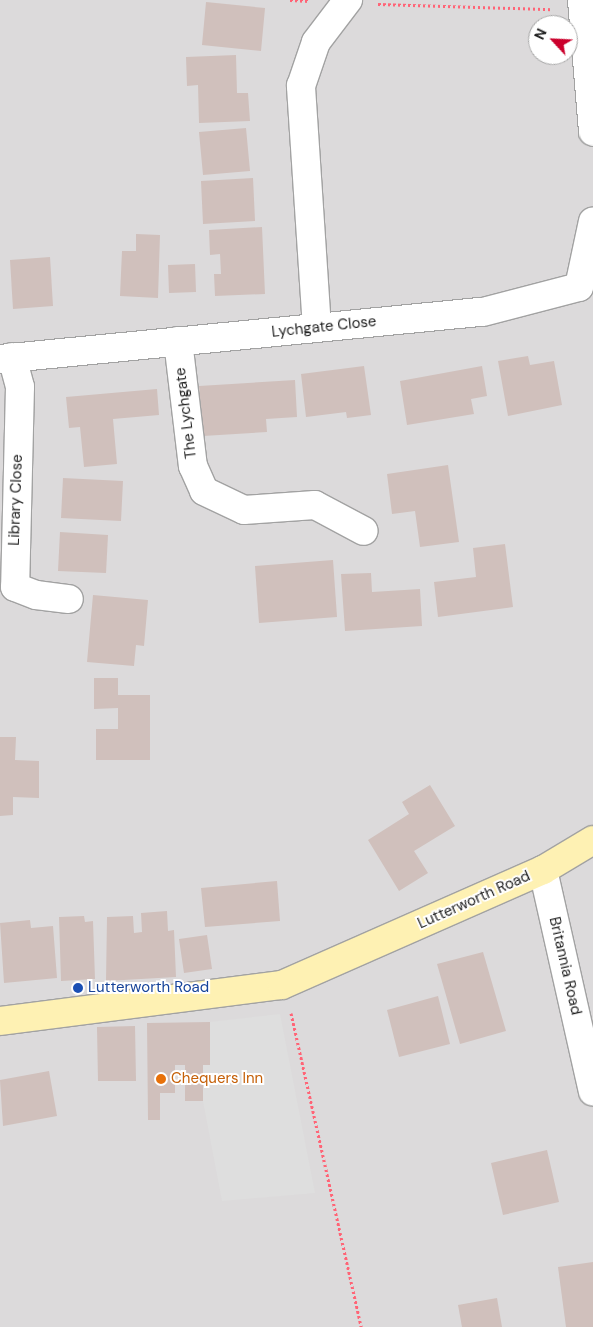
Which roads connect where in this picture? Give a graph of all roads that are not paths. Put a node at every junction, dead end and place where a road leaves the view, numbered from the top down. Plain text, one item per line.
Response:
1 (347, 2) edge
2 (582, 4) edge
3 (593, 132) edge
4 (593, 221) edge
5 (317, 328) junction
6 (178, 341) junction
7 (6, 358) edge
8 (364, 531) dead end
9 (69, 599) dead end
10 (593, 840) edge
11 (543, 870) junction
12 (0, 1021) edge
13 (593, 1091) edge

1 - 5 street
2 - 3 street
4 - 5 street, Lychgate Close
5 - 6 street, Lychgate Close
6 - 7 street, Lychgate Close
6 - 8 street, The Lychgate
7 - 9 street, Library Close
10 - 11 main road, Lutterworth Road
11 - 12 main road, Lutterworth Road
11 - 13 street, Britannia Road

